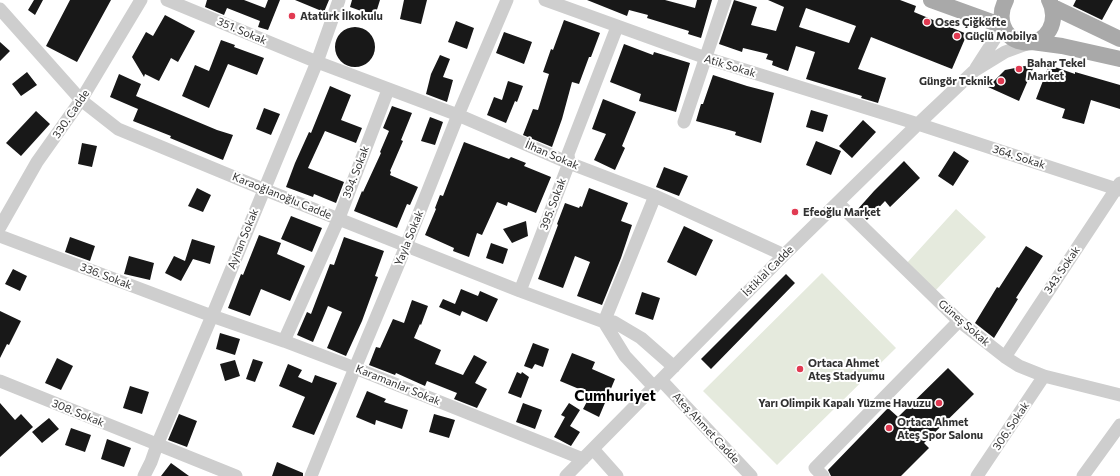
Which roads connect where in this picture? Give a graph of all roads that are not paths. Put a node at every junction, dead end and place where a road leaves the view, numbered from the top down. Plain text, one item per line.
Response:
1 (141, 0) edge
2 (167, 0) edge
3 (338, 0) edge
4 (507, 0) edge
5 (545, 0) edge
6 (725, 0) edge
7 (932, 0) edge
8 (1005, 0) edge
9 (1054, 2) edge
10 (2, 6) edge
11 (1002, 26) junction
12 (617, 27) junction
13 (1120, 39) edge
14 (1032, 42) junction
15 (706, 58) junction
16 (1120, 59) edge
17 (317, 62) junction
18 (974, 71) junction
19 (388, 90) junction
20 (82, 100) junction
21 (458, 115) junction
22 (684, 122) dead end
23 (918, 124) junction
24 (569, 163) junction
25 (1119, 188) edge
26 (263, 189) junction
27 (655, 196) junction
28 (838, 203) junction
29 (339, 218) junction
30 (0, 227) edge
31 (0, 236) edge
32 (406, 246) junction
33 (784, 255) junction
34 (520, 291) junction
35 (212, 316) junction
36 (960, 321) junction
37 (604, 322) junction
38 (284, 341) junction
39 (1004, 358) junction
40 (674, 367) junction
41 (355, 368) junction
42 (1044, 376) junction
43 (0, 381) edge
44 (657, 384) junction
45 (1120, 395) edge
46 (1120, 425) edge
47 (157, 445) junction
48 (593, 449) junction
49 (584, 458) junction
50 (144, 476) edge
51 (236, 476) edge
52 (311, 476) edge
53 (566, 476) edge
54 (617, 476) edge
55 (750, 476) edge
56 (823, 476) edge
57 (978, 476) edge
58 (1083, 476) edge

1 - 20 street, 330. Cadde
2 - 17 street, 351. Sokak
3 - 17 street, Ayhan Sokak
4 - 21 street, Yayla Sokak
5 - 12 street, Atik Sokak
6 - 15 street
7 - 11 main road
8 - 11 main road
9 - 13 main road
9 - 14 main road
10 - 20 street, Karaoğlanoğlu Cadde
11 - 14 main road
11 - 18 street
12 - 15 street, Atik Sokak
12 - 24 street, 395. Sokak
14 - 16 main road
14 - 18 street
15 - 22 street
15 - 23 street, Atik Sokak
17 - 19 street, İlhan Sokak
17 - 26 street, Ayhan Sokak
18 - 23 street, İstiklal Cadde
19 - 21 street, İlhan Sokak
19 - 29 street, 394. Sokak
20 - 26 street, Karaoğlanoğlu Cadde
20 - 30 street, 330. Cadde
21 - 24 street, İlhan Sokak
21 - 32 street, Yayla Sokak
23 - 25 street, 364. Sokak
23 - 28 street, İstiklal Cadde
24 - 27 street, İlhan Sokak
24 - 34 street, 395. Sokak
25 - 39 street, 343. Sokak
26 - 29 street, Karaoğlanoğlu Cadde
26 - 35 street, Ayhan Sokak
27 - 33 street, İlhan Sokak
27 - 37 street
28 - 33 street, İstiklal Cadde
28 - 36 street, Güneş Sokak
29 - 32 street, Karaoğlanoğlu Cadde
29 - 38 street, 394. Sokak
31 - 35 street, 336. Sokak
32 - 34 street, Karaoğlanoğlu Cadde
32 - 41 street, Yayla Sokak
33 - 40 street, İstiklal Cadde
34 - 37 street, Karaoğlanoğlu Cadde
35 - 38 street, Karamanlar Sokak
35 - 47 street, Ayhan Sokak
36 - 39 street, Güneş Sokak
36 - 56 street
37 - 40 street, Karaoğlanoğlu Cadde
37 - 44 street
38 - 41 street, Karamanlar Sokak
39 - 42 street, Güneş Sokak
40 - 44 street, İstiklal Cadde
41 - 49 street, Karamanlar Sokak
41 - 52 street, Yayla Sokak
42 - 45 street, Güneş Sokak
42 - 57 street, 306. Sokak
43 - 47 street, 308. Sokak
44 - 48 street, İstiklal Cadde
44 - 55 street, Ateş Ahmet Cadde
46 - 58 street
47 - 50 street, Ayhan Sokak
47 - 51 street, 308. Sokak
48 - 49 street, İstiklal Cadde
48 - 54 street
49 - 53 street, İstiklal Cadde

